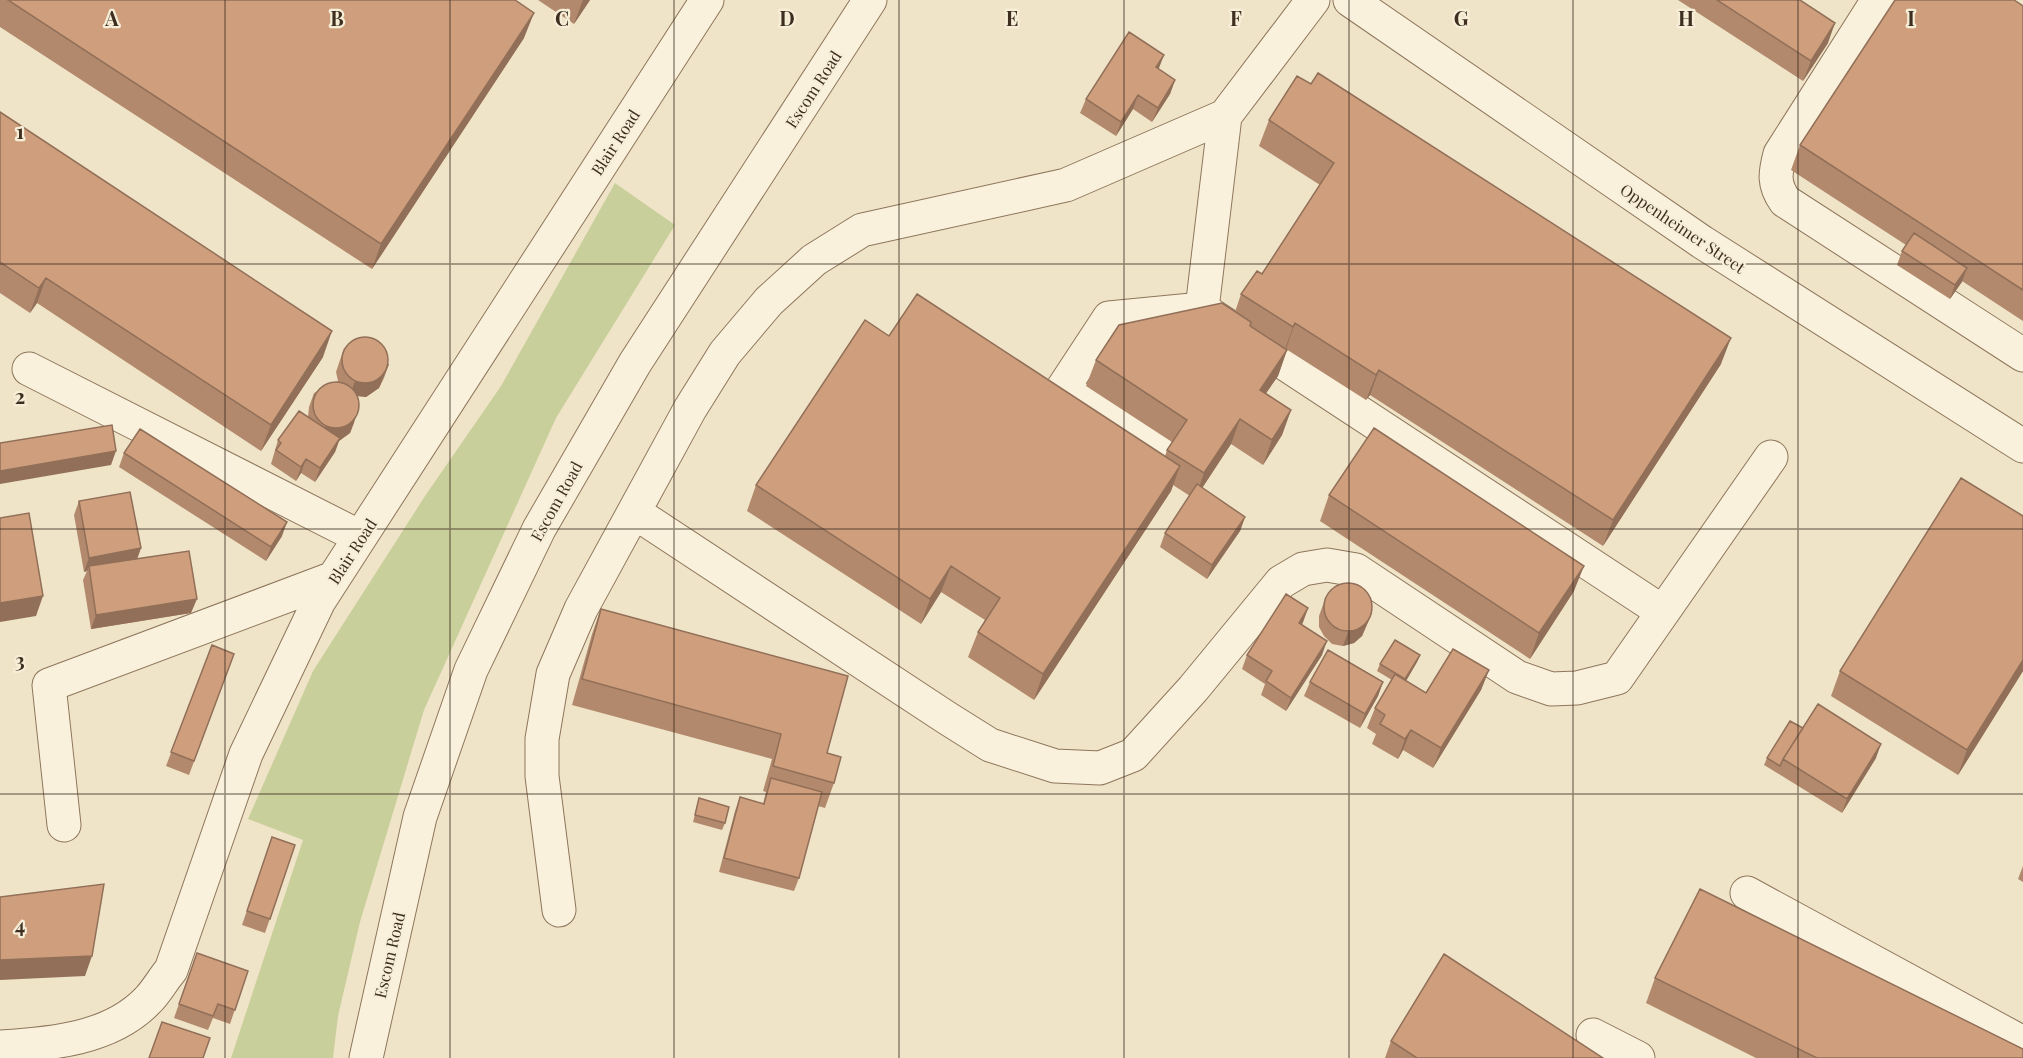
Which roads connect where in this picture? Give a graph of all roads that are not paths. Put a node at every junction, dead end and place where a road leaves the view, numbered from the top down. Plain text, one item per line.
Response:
1 (707, 0) edge
2 (870, 0) edge
3 (1312, 0) edge
4 (1350, 0) edge
5 (1878, 0) edge
6 (1225, 116) junction
7 (1202, 309) junction
8 (2023, 355) edge
9 (29, 369) dead end
10 (2023, 446) edge
11 (1159, 452) edge
12 (1771, 457) dead end
13 (634, 512) junction
14 (360, 537) junction
15 (334, 578) junction
16 (1663, 612) junction
17 (63, 825) dead end
18 (1747, 892) dead end
19 (559, 910) dead end
20 (1593, 1035) dead end
21 (2023, 1043) edge
22 (0, 1047) edge
23 (366, 1058) edge
24 (1638, 1058) edge

1 - 14 street, Blair Road
2 - 23 street, Escom Road
3 - 6 street
4 - 10 street, Oppenheimer Street
5 - 8 street
6 - 7 street
6 - 13 street
7 - 11 street
7 - 16 street
9 - 14 street
12 - 16 street
13 - 16 street
13 - 19 street
14 - 15 street, Blair Road
15 - 17 street
15 - 22 street, Blair Road
18 - 21 street
20 - 24 street

